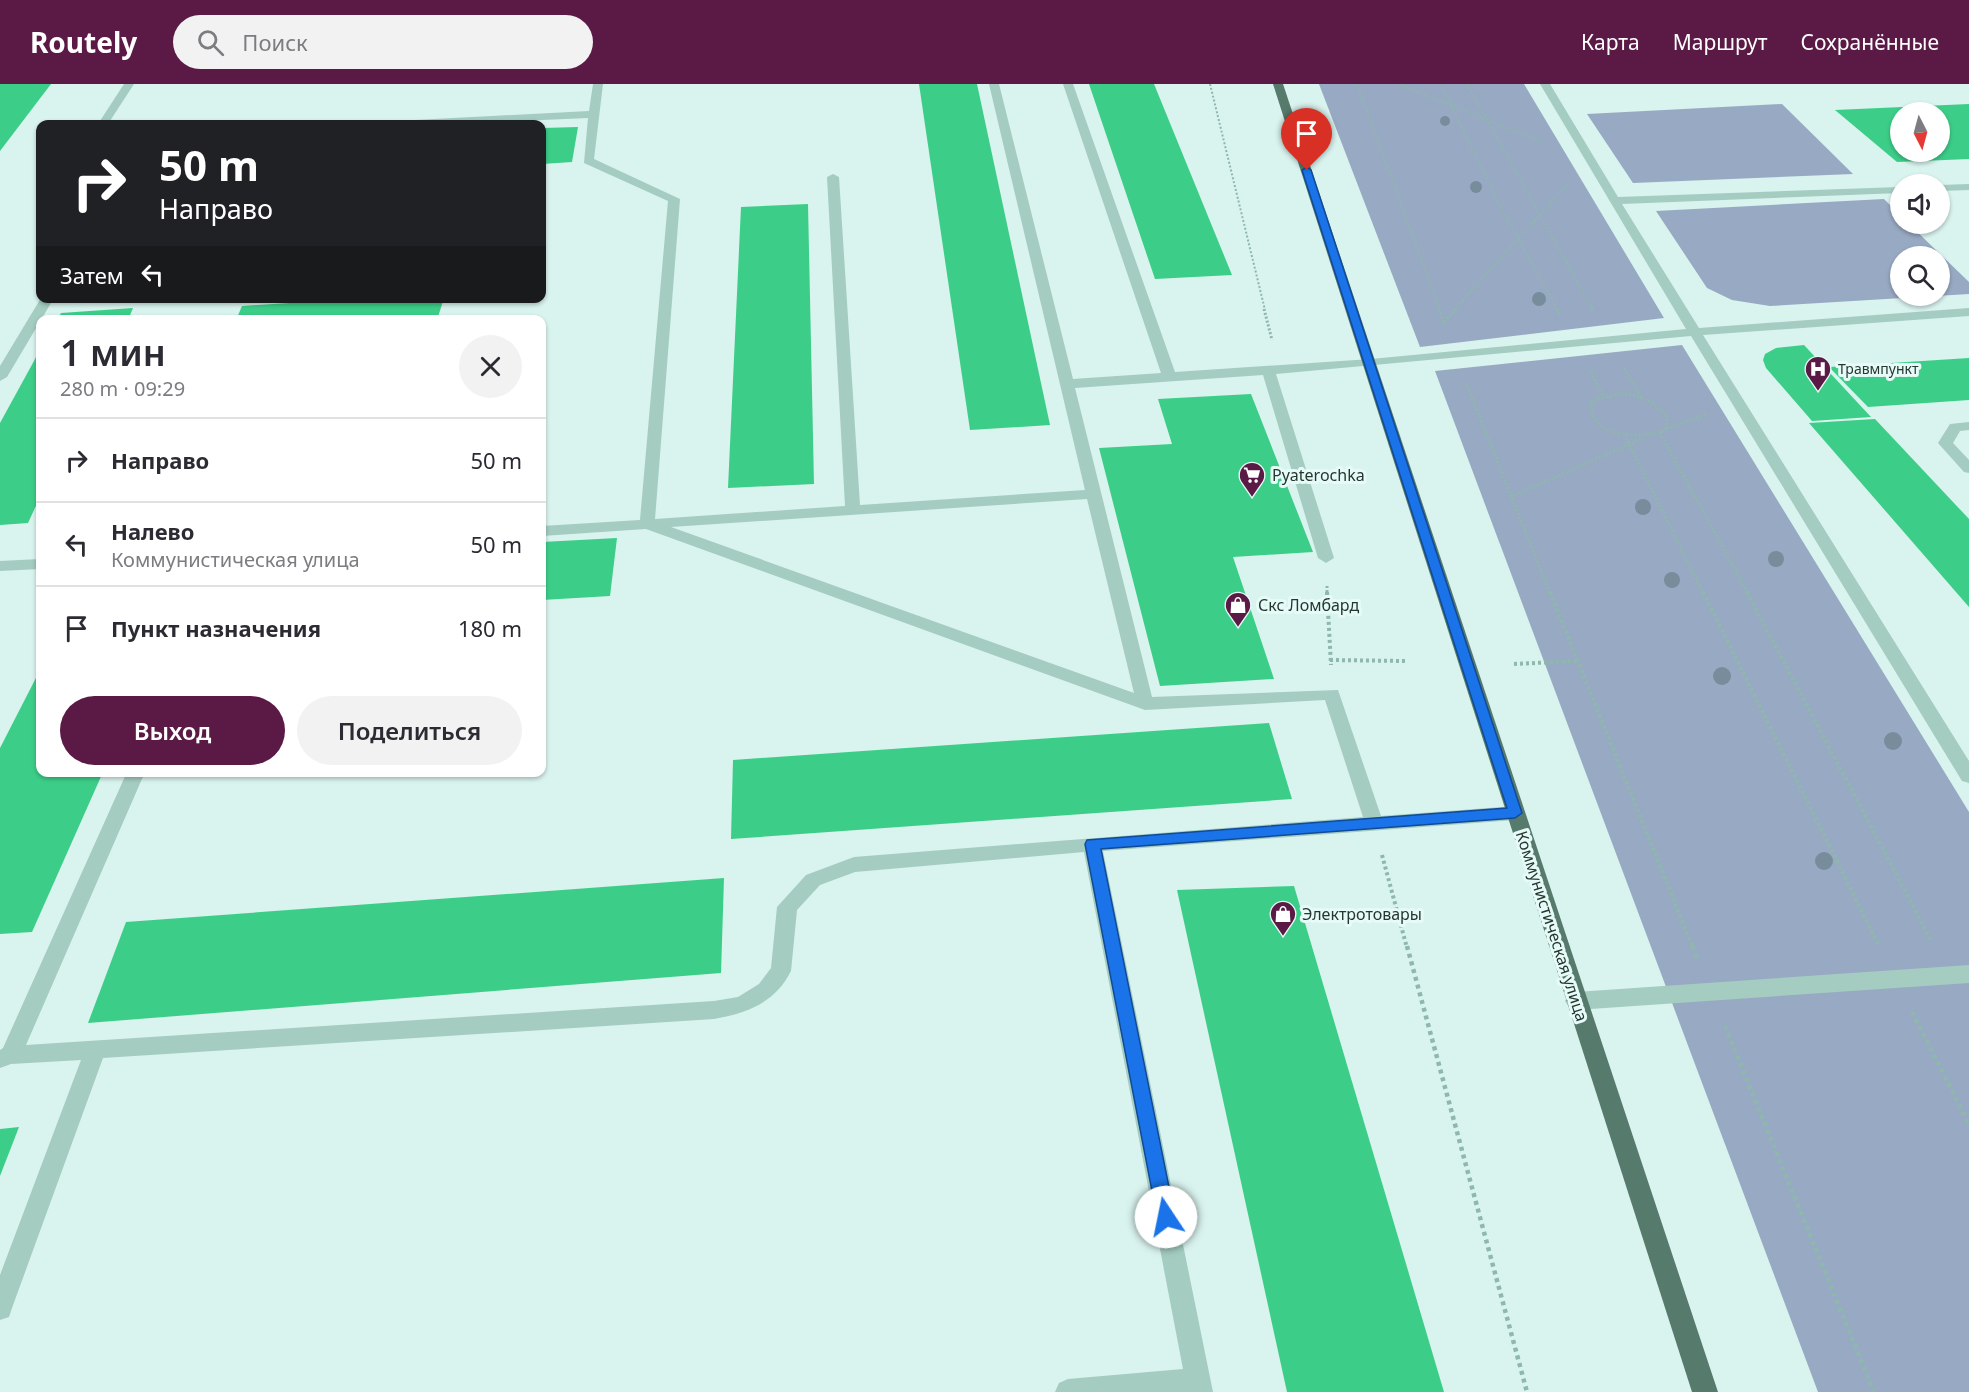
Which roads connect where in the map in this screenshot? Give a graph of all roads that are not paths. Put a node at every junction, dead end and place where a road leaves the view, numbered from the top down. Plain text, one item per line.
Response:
1 (129, 84) edge
2 (598, 84) edge
3 (994, 84) edge
4 (1068, 84) edge
5 (1278, 84) edge
6 (1545, 84) edge
7 (594, 114) junction
8 (106, 120) edge
9 (475, 120) edge
10 (833, 177) dead end
11 (1969, 187) edge
12 (1950, 188) edge
13 (1890, 190) edge
14 (1614, 201) junction
15 (1969, 312) edge
16 (36, 318) edge
17 (1695, 331) junction
18 (1371, 363) junction
19 (1274, 369) junction
20 (1169, 376) junction
21 (0, 377) edge
22 (1067, 384) junction
23 (1969, 426) edge
24 (1969, 469) edge
25 (1094, 494) junction
26 (852, 510) junction
27 (646, 524) junction
28 (546, 531) edge
29 (1326, 558) road end
30 (36, 564) edge
31 (0, 566) edge
32 (1144, 704) junction
33 (1969, 776) edge
34 (134, 777) edge
35 (1515, 813) junction
36 (1374, 823) junction
37 (1092, 844) junction
38 (1959, 974) edge
39 (1576, 1001) junction
40 (96, 1049) junction
41 (6, 1057) edge
42 (0, 1308) edge
43 (1199, 1386) edge
44 (1068, 1392) edge
45 (1705, 1392) edge

1 - 8 street
2 - 7 street
3 - 22 street
4 - 20 street
5 - 18 main road, Коммунистическая улица
6 - 14 street
7 - 9 street
7 - 27 street
10 - 26 street
11 - 12 street
13 - 14 street
14 - 17 street
15 - 17 street
16 - 21 street
17 - 18 street
17 - 33 street
18 - 19 street
18 - 35 main road, Коммунистическая улица
19 - 20 street
19 - 29 street
20 - 22 street
22 - 25 street
23 - 24 street
25 - 26 street
25 - 32 street
26 - 27 street
27 - 28 street
27 - 32 street
30 - 31 street
32 - 36 street
34 - 41 street
35 - 36 street
35 - 39 main road, Коммунистическая улица
36 - 37 street
37 - 40 street
37 - 43 street
38 - 39 street
39 - 45 main road, Коммунистическая улица
40 - 41 street
40 - 42 street
43 - 44 street

